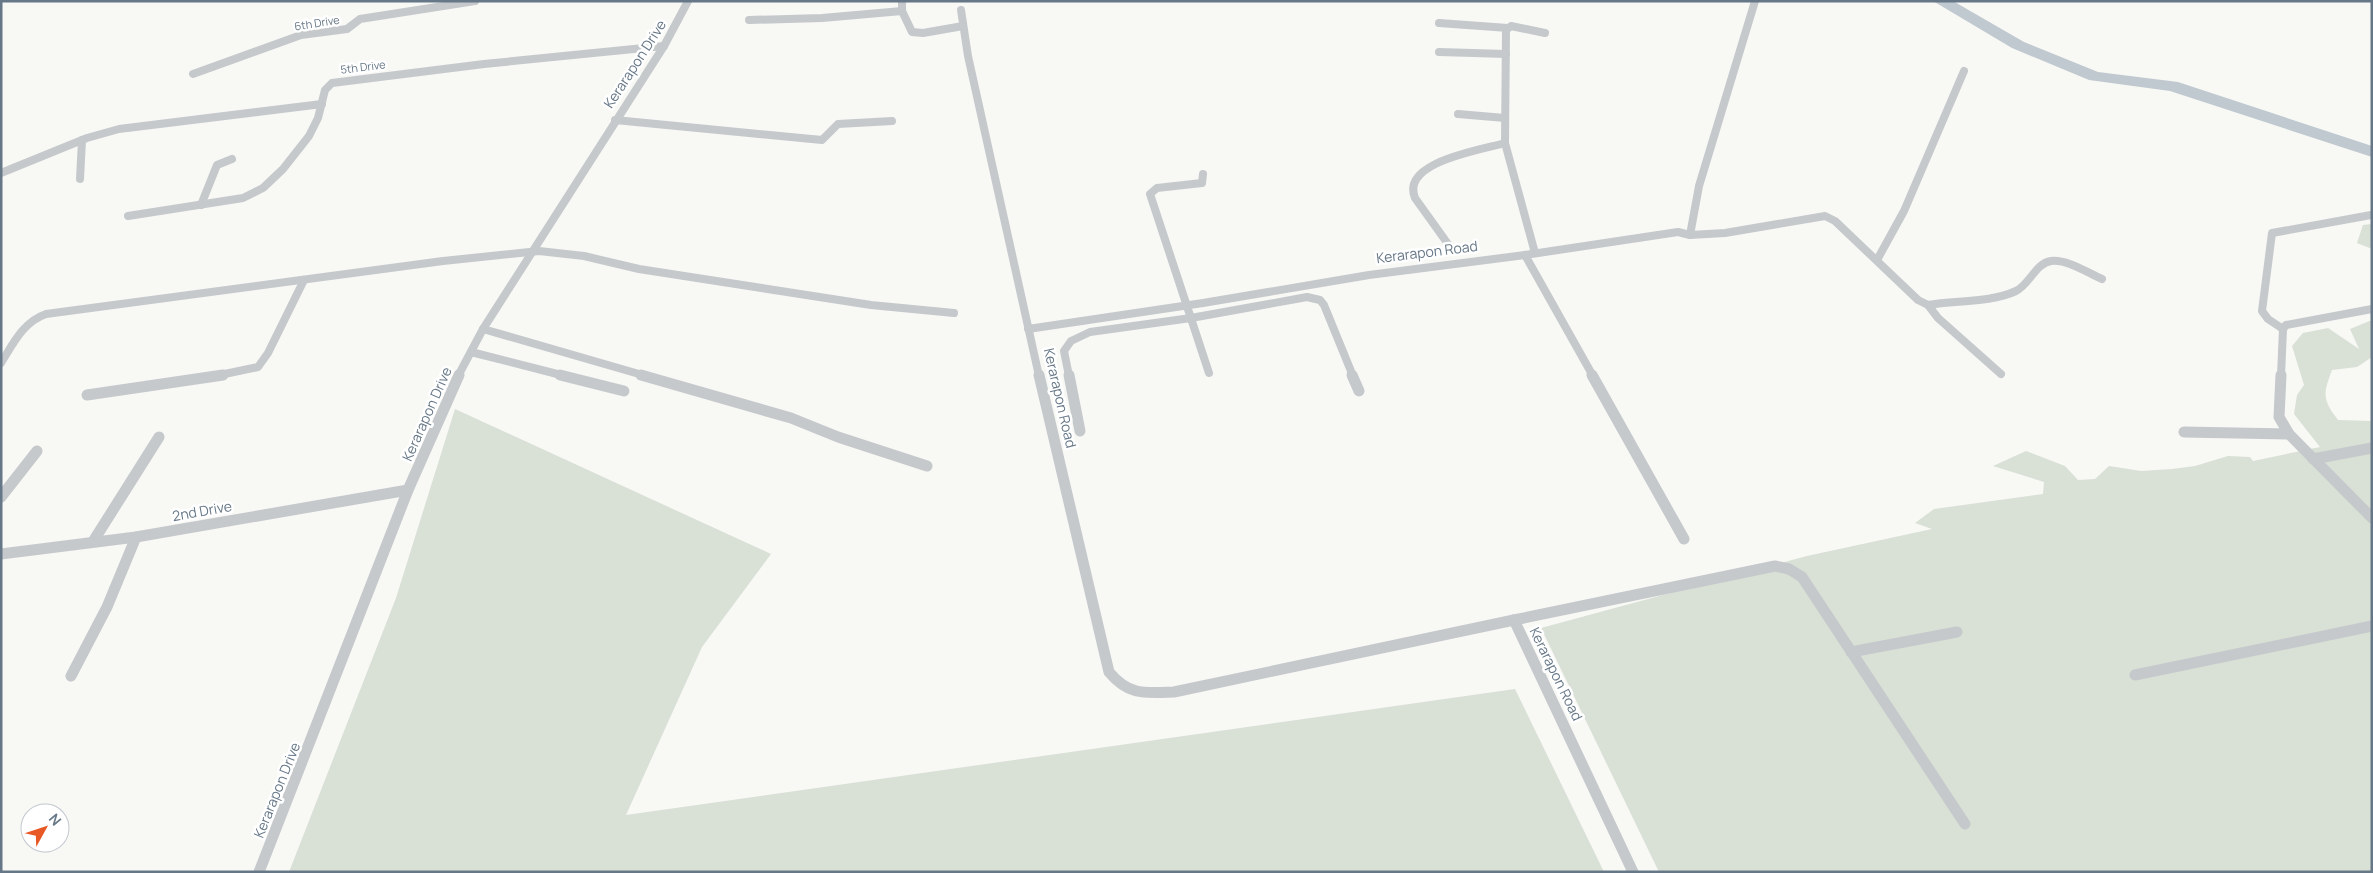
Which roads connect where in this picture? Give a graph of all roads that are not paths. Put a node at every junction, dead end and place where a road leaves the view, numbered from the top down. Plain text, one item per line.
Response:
1 (476, 1) edge
2 (688, 1) edge
3 (902, 1) edge
4 (1755, 1) edge
5 (961, 10) dead end
6 (902, 11) junction
7 (750, 20) dead end
8 (1439, 23) dead end
9 (963, 26) junction
10 (1508, 28) junction
11 (1545, 33) dead end
12 (664, 46) junction
13 (1440, 52) dead end
14 (1506, 54) junction
15 (1964, 71) dead end
16 (193, 74) dead end
17 (322, 104) junction
18 (1458, 114) dead end
19 (1506, 118) junction
20 (615, 120) junction
21 (892, 121) dead end
22 (82, 140) junction
23 (1504, 143) junction
24 (232, 159) dead end
25 (1, 173) edge
26 (1203, 174) dead end
27 (80, 179) dead end
28 (201, 205) junction
29 (2371, 214) edge
30 (128, 216) dead end
31 (1690, 235) junction
32 (1448, 244) dead end
33 (532, 251) junction
34 (1530, 254) junction
35 (1877, 260) junction
36 (304, 280) junction
37 (2102, 280) dead end
38 (1187, 305) junction
39 (1928, 305) junction
40 (2372, 308) edge
41 (954, 313) dead end
42 (1191, 318) junction
43 (483, 329) junction
44 (1028, 329) junction
45 (2283, 329) junction
46 (471, 352) junction
47 (1, 363) edge
48 (1209, 373) dead end
49 (2001, 374) dead end
50 (624, 391) dead end
51 (1358, 391) dead end
52 (87, 395) dead end
53 (1080, 431) dead end
54 (2184, 432) dead end
55 (2288, 434) junction
56 (159, 437) dead end
57 (2372, 448) edge
58 (37, 451) dead end
59 (2313, 458) junction
60 (927, 466) dead end
61 (408, 490) junction
62 (1, 497) edge
63 (2372, 518) edge
64 (136, 536) junction
65 (1684, 539) dead end
66 (94, 540) junction
67 (1, 554) edge
68 (1514, 620) junction
69 (2372, 626) edge
70 (1957, 632) dead end
71 (1851, 652) junction
72 (2135, 675) dead end
73 (70, 676) dead end
74 (1965, 824) dead end
75 (259, 872) edge
76 (1633, 872) edge

1 - 16 street, 6th Drive
2 - 12 street, Kerarapon Drive
3 - 6 street
4 - 31 street
5 - 9 street
6 - 7 street
6 - 9 street
8 - 10 street
9 - 44 street
10 - 11 street
10 - 14 street
12 - 17 street, 5th Drive
12 - 20 street, Kerarapon Drive
13 - 14 street
14 - 19 street
15 - 35 street
17 - 22 street
17 - 28 street, 5th Drive
18 - 19 street
19 - 23 street
20 - 21 street
20 - 33 street, Kerarapon Drive
22 - 25 street
22 - 27 street
23 - 32 street
23 - 34 street
24 - 28 street
26 - 38 street
28 - 30 street, 5th Drive
29 - 45 street
31 - 34 street, Kerarapon Road
31 - 35 street, Kerarapon Road
33 - 36 street
33 - 41 street
33 - 43 street, Kerarapon Drive
34 - 38 street, Kerarapon Road
34 - 65 street
35 - 39 street, Kerarapon Road
36 - 47 street
36 - 52 street
37 - 39 street
38 - 42 street
38 - 44 street, Kerarapon Road
39 - 49 street, Kerarapon Road
40 - 45 street
42 - 48 street
42 - 51 street
42 - 53 street
43 - 46 street, Kerarapon Drive
43 - 60 street
44 - 68 street, Kerarapon Road
45 - 55 street
46 - 50 street
46 - 61 street, Kerarapon Drive
54 - 55 street
55 - 59 street
56 - 66 street
57 - 59 street
58 - 62 street
59 - 63 street
61 - 64 street, 2nd Drive
61 - 75 street, Kerarapon Drive
64 - 66 street, 2nd Drive
64 - 73 street
66 - 67 street, 2nd Drive
68 - 71 street
68 - 76 street, Kerarapon Road
69 - 72 street
70 - 71 street
71 - 74 street

